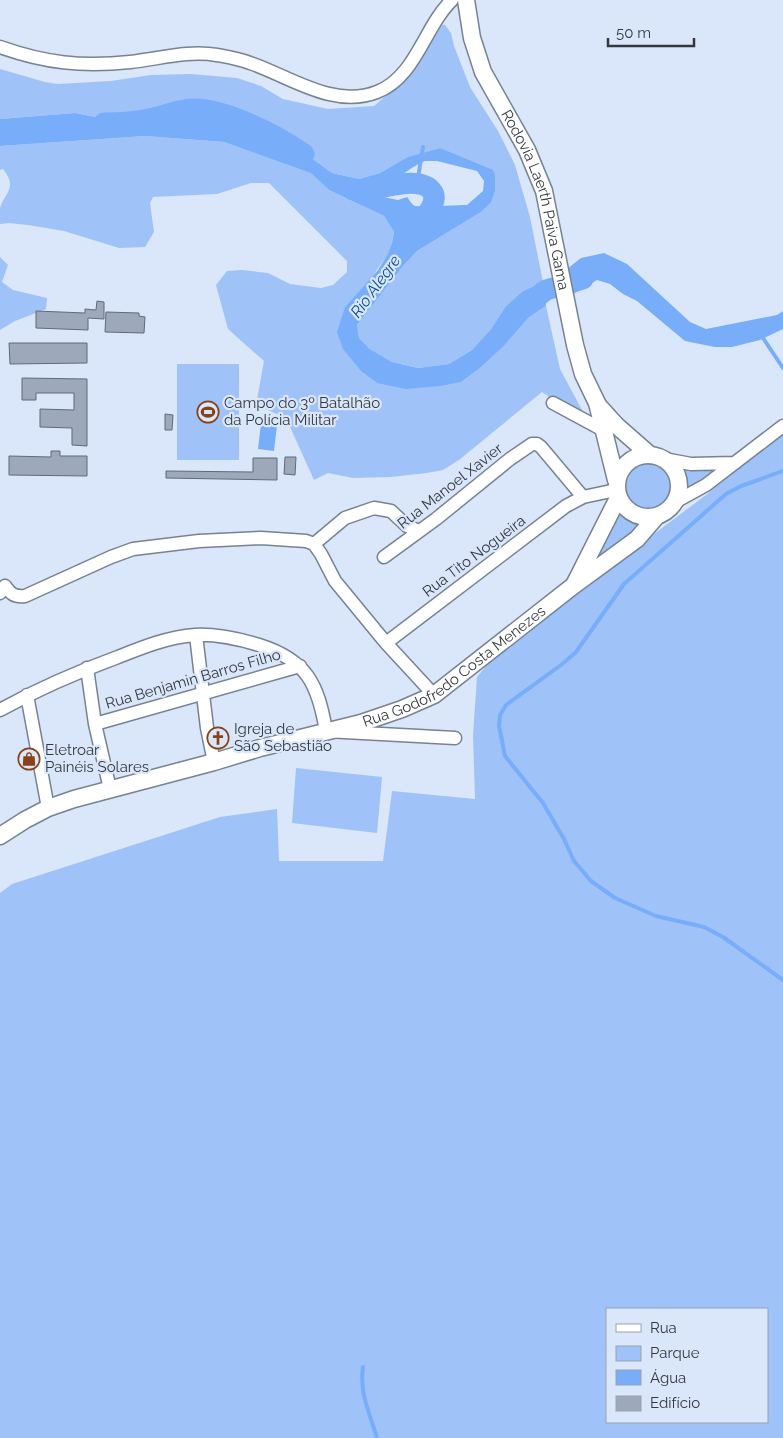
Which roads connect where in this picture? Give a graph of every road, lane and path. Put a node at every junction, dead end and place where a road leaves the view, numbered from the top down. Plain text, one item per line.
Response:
1 (452, 0) edge
2 (466, 0) edge
3 (0, 47) edge
4 (553, 403) dead end
5 (596, 403) junction
6 (783, 426) edge
7 (603, 430) junction
8 (657, 457) junction
9 (735, 463) junction
10 (617, 489) junction
11 (583, 497) junction
12 (675, 502) junction
13 (656, 517) junction
14 (419, 530) junction
15 (314, 544) junction
16 (384, 557) dead end
17 (573, 586) junction
18 (0, 593) edge
19 (196, 635) junction
20 (386, 643) junction
21 (300, 666) junction
22 (88, 668) junction
23 (202, 693) junction
24 (27, 695) junction
25 (434, 695) junction
26 (0, 710) edge
27 (95, 724) junction
28 (326, 731) junction
29 (455, 738) dead end
30 (214, 762) junction
31 (110, 789) junction
32 (48, 808) junction
33 (0, 836) edge

1 - 3 street
2 - 5 main road, Rodovia Laerth Paiva Gama
4 - 7 street
5 - 7 main road, Rodovia Laerth Paiva Gama
5 - 8 main road, Rodovia Laerth Paiva Gama
6 - 9 street
7 - 10 main road, Rodovia Laerth Paiva Gama
8 - 9 street
8 - 10 main road
8 - 12 main road
9 - 12 street
10 - 11 street, Rua Tito Nogueira
10 - 13 main road
10 - 17 main road
11 - 14 street, Rua Manoel Xavier
11 - 20 street, Rua Tito Nogueira
12 - 13 main road
13 - 17 main road, Rua Godofredo Costa Menezes
14 - 15 street
14 - 16 street, Rua Manoel Xavier
15 - 18 street
15 - 20 street
17 - 25 main road, Rua Godofredo Costa Menezes
19 - 21 street
19 - 22 street
19 - 23 street
20 - 25 street
21 - 23 street, Rua Benjamin Barros Filho
21 - 28 street
22 - 24 street
22 - 27 street
23 - 27 street, Rua Benjamin Barros Filho
23 - 30 street
24 - 26 street
24 - 32 street
25 - 28 main road, Rua Godofredo Costa Menezes
27 - 31 street
28 - 29 street
28 - 30 main road, Rua Godofredo Costa Menezes
30 - 31 main road, Rua Godofredo Costa Menezes
31 - 32 main road, Rua Godofredo Costa Menezes
32 - 33 main road, Rua Godofredo Costa Menezes

